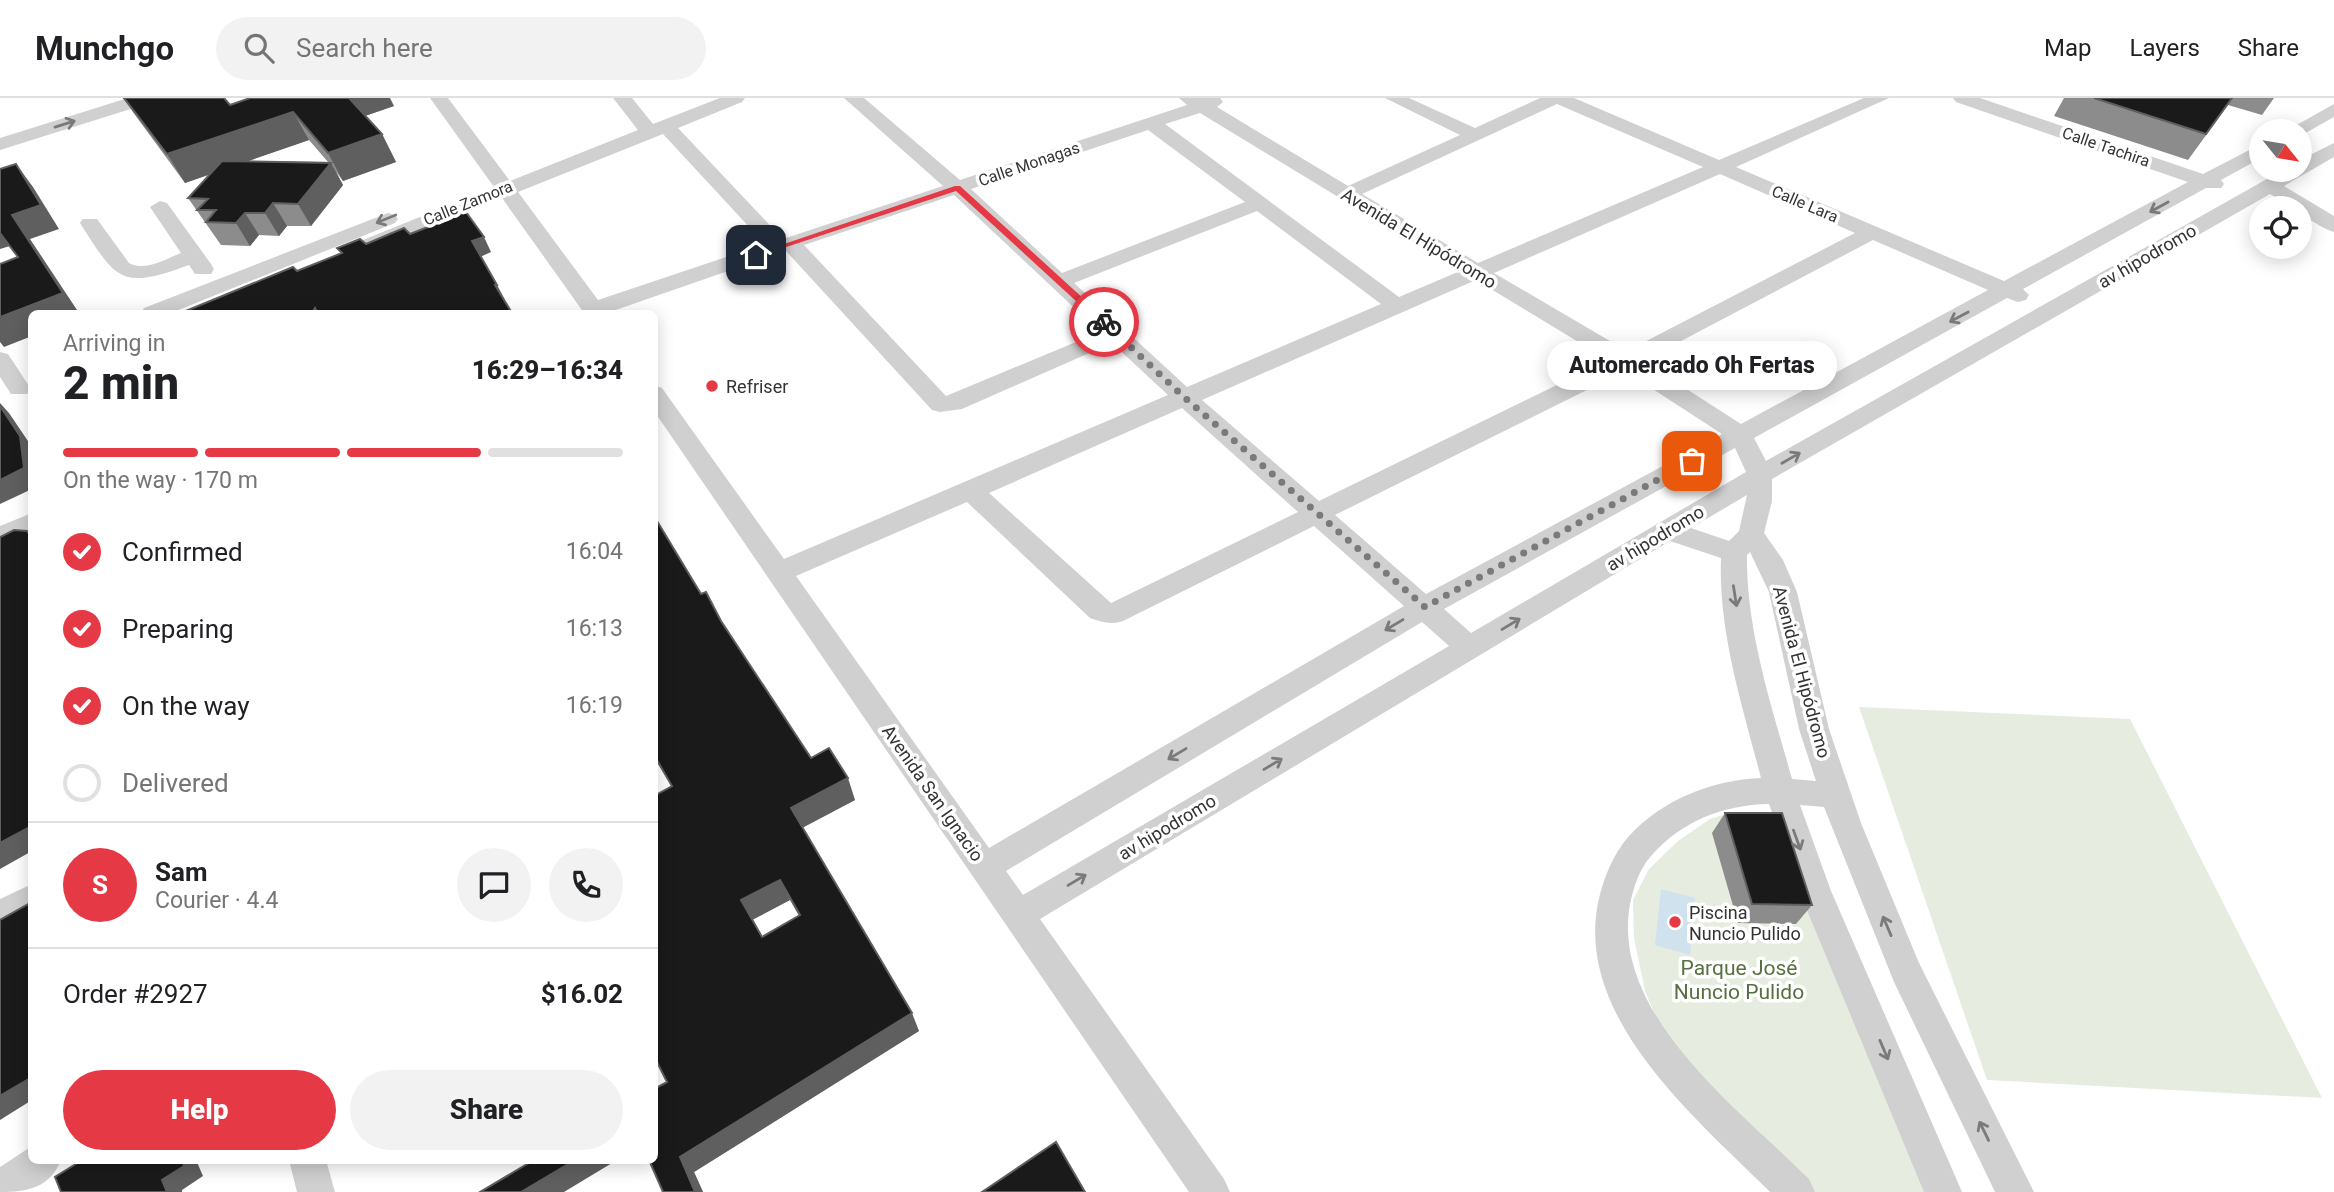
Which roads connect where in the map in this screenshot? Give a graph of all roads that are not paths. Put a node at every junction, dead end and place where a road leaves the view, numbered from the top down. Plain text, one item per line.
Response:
1 (94, 98) edge
2 (147, 98) edge
3 (439, 98) edge
4 (622, 98) edge
5 (736, 98) edge
6 (1226, 98) edge
7 (1394, 98) edge
8 (1557, 98) edge
9 (1880, 98) edge
10 (1962, 98) edge
11 (866, 102) edge
12 (1195, 102) edge
13 (2334, 110) edge
14 (2312, 122) edge
15 (1151, 123) junction
16 (0, 128) edge
17 (657, 129) junction
18 (1476, 135) junction
19 (0, 144) edge
20 (2334, 149) edge
21 (2249, 157) edge
22 (1719, 167) junction
23 (2205, 181) junction
24 (499, 182) junction
25 (2271, 186) junction
26 (958, 188) junction
27 (1346, 194) junction
28 (1260, 203) junction
29 (2334, 205) edge
30 (159, 206) dead end
31 (90, 223) dead end
32 (2334, 226) edge
33 (1871, 233) junction
34 (785, 245) junction
35 (192, 256) junction
36 (1476, 273) junction
37 (1060, 281) junction
38 (221, 285) junction
39 (2008, 290) junction
40 (1398, 306) junction
41 (159, 310) edge
42 (210, 310) edge
43 (593, 310) edge
44 (597, 310) edge
45 (2052, 310) junction
46 (1116, 333) junction
47 (1626, 361) junction
48 (28, 366) edge
49 (10, 379) edge
50 (1184, 397) junction
51 (658, 401) edge
52 (1741, 435) junction
53 (1760, 475) junction
54 (970, 490) junction
55 (1320, 515) junction
56 (28, 524) edge
57 (1668, 530) junction
58 (0, 537) edge
59 (1742, 544) junction
60 (778, 573) junction
61 (1425, 607) junction
62 (1470, 648) junction
63 (1780, 793) junction
64 (1836, 795) junction
65 (985, 867) junction
66 (28, 900) edge
67 (1018, 915) junction
68 (0, 916) edge
69 (37, 1164) edge
70 (308, 1164) edge
71 (0, 1189) edge
72 (316, 1192) edge
73 (1211, 1192) edge
74 (1796, 1192) edge
75 (1943, 1192) edge
76 (2015, 1192) edge

1 - 16 street
19 -> 2 street
3 - 24 street
4 - 17 street
5 - 17 street, Calle Zamora
6 - 12 street, Calle Monagas
7 - 18 street
8 - 18 street
8 - 22 street, Calle Lara
9 - 22 street
10 - 23 street, Calle Tachira
11 - 26 street
12 - 15 street, Calle Monagas
12 - 27 street, Avenida El Hipódromo
13 - 14 street
15 - 26 street, Calle Monagas
15 - 28 street
17 - 24 street, Calle Zamora
17 - 34 street
18 - 27 street
20 - 25 street, av hipodromo
21 - 23 street, av hipodromo
22 - 33 street, Calle Lara
22 - 36 street
23 - 25 street, Calle Tachira
23 -> 39 street, av hipodromo
24 -> 38 street, Calle Zamora
24 - 42 street, Calle Zamora
24 - 43 street
25 - 29 street
25 - 32 street
25 - 45 street, av hipodromo
26 - 34 street, Calle Monagas
26 - 37 street
27 - 36 street, Avenida El Hipódromo
28 - 37 street
28 - 40 street
30 - 35 street
31 - 35 street
33 - 39 street, Calle Lara
33 - 47 street
34 - 44 street, Calle Monagas
34 - 46 street
35 - 38 street
36 - 40 street
36 - 47 street, Avenida El Hipódromo
37 - 46 street
38 - 41 street, Calle Zamora
39 - 45 street, Calle Lara
39 -> 52 street, av hipodromo
40 - 50 street
53 -> 45 street, av hipodromo
46 - 50 street
47 - 52 street, Avenida El Hipódromo
47 - 55 street
48 - 49 street
50 - 54 street
50 - 55 street
51 - 60 street, Avenida San Ignacio
52 - 53 street
52 - 61 street, av hipodromo
53 - 57 street, av hipodromo
53 - 59 street
54 - 55 street
54 - 60 street
55 - 61 street
56 - 58 street
57 - 59 street
62 -> 57 street, av hipodromo
59 -> 63 street
59 - 64 street, Avenida El Hipódromo
60 - 65 street, Avenida San Ignacio
61 - 62 street
61 -> 65 street, av hipodromo
67 -> 62 street, av hipodromo
63 - 64 street
63 - 74 street
63 -> 75 street
76 -> 64 street, Avenida El Hipódromo
65 - 67 street, Avenida San Ignacio
66 - 68 street
67 - 73 street, Avenida San Ignacio
69 - 71 street
70 - 72 street

